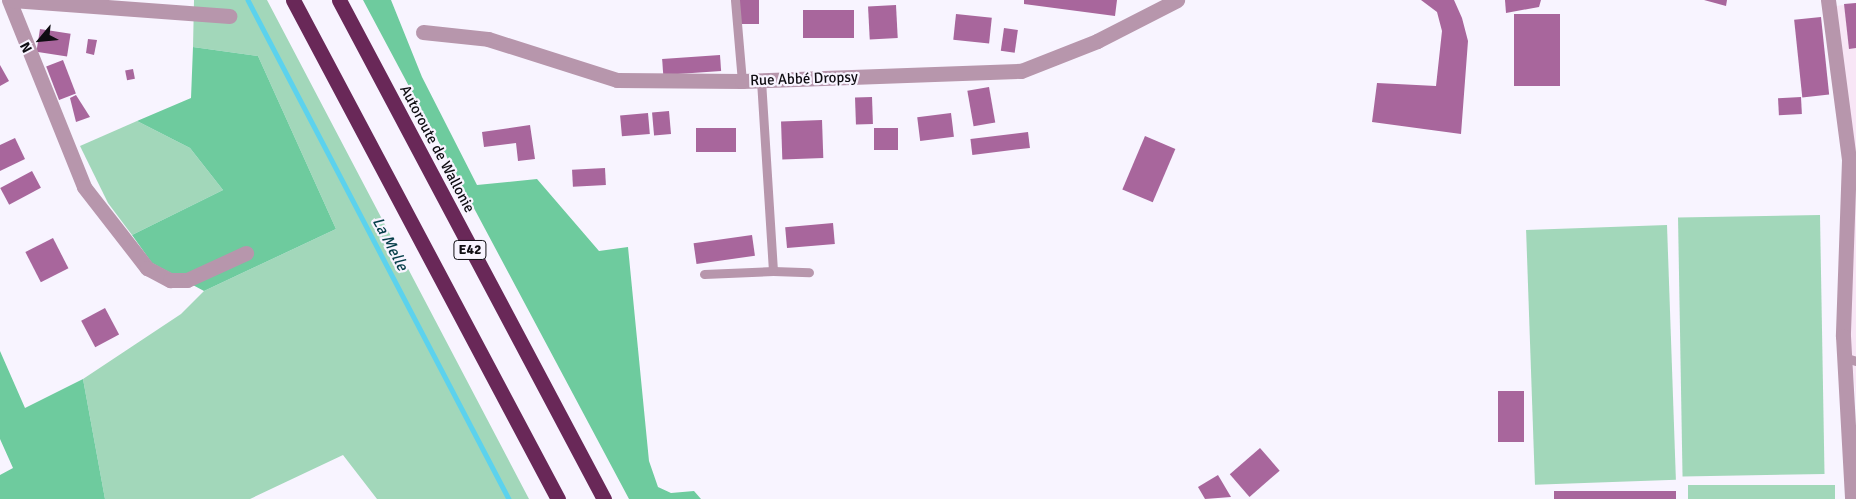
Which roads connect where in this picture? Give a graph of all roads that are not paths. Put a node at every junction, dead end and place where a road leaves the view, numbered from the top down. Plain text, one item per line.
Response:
1 (10, 0) edge
2 (293, 0) edge
3 (339, 0) edge
4 (735, 0) edge
5 (1177, 0) edge
6 (1828, 0) edge
7 (229, 16) dead end
8 (422, 32) dead end
9 (761, 80) junction
10 (742, 81) junction
11 (246, 253) dead end
12 (773, 271) junction
13 (809, 272) dead end
14 (704, 274) dead end
15 (1849, 359) edge
16 (558, 499) edge
17 (604, 499) edge
18 (1852, 499) edge

1 - 7 street
1 - 11 street
2 - 16 highway, E42
3 - 17 highway, Autoroute de Wallonie / E42
4 - 10 lane
5 - 9 street, Rue Abbé Dropsy
6 - 15 street
8 - 10 street, Rue Abbé Dropsy
9 - 10 street, Rue Abbé Dropsy
9 - 12 lane
12 - 13 lane
12 - 14 lane
15 - 18 street

